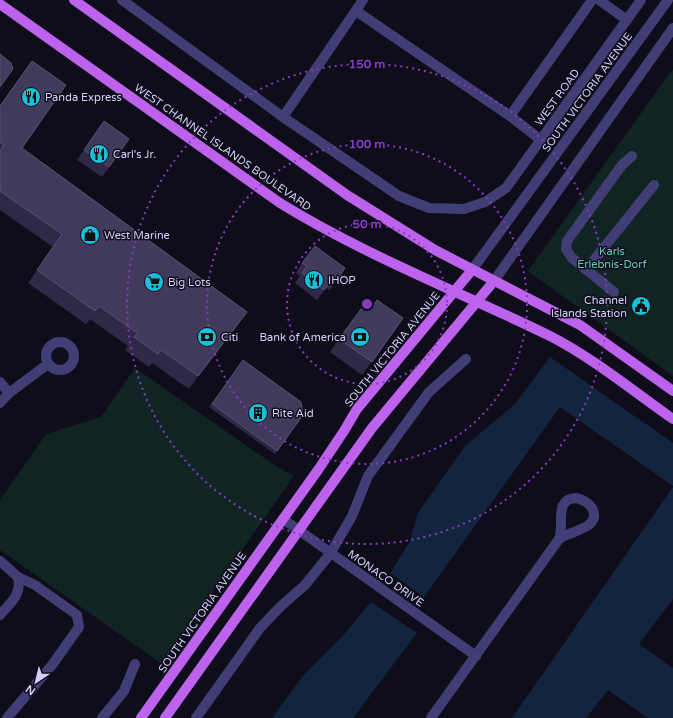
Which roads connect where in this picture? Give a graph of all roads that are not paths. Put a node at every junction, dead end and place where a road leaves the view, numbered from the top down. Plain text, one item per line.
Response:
1 (74, 0) edge
2 (122, 0) edge
3 (363, 0) edge
4 (592, 0) edge
5 (599, 0) edge
6 (641, 0) edge
7 (668, 0) edge
8 (0, 4) edge
9 (356, 11) junction
10 (627, 20) junction
11 (673, 28) edge
12 (510, 116) junction
13 (283, 117) junction
14 (541, 140) junction
15 (632, 156) dead end
16 (654, 185) dead end
17 (472, 270) junction
18 (586, 270) junction
19 (494, 281) junction
20 (454, 291) junction
21 (614, 292) dead end
22 (476, 302) junction
23 (466, 359) dead end
24 (48, 364) dead end
25 (0, 382) edge
26 (673, 391) edge
27 (9, 393) junction
28 (0, 404) edge
29 (673, 419) edge
30 (283, 519) junction
31 (298, 531) junction
32 (559, 539) dead end
33 (330, 554) junction
34 (0, 561) edge
35 (18, 577) junction
36 (0, 615) edge
37 (476, 656) junction
38 (136, 664) dead end
39 (7, 718) edge
40 (102, 718) edge
41 (141, 718) edge
42 (165, 718) edge
43 (196, 718) edge
44 (431, 718) edge

1 - 17 main road
2 - 13 street, WEST ROAD
3 - 9 street
4 - 12 street
5 - 10 street
6 - 10 street, WEST ROAD
7 - 17 street, SOUTH VICTORIA AVENUE
8 - 20 main road, WEST CHANNEL ISLANDS BOULEVARD
9 - 12 street
9 - 13 street
10 - 14 street, WEST ROAD
11 - 19 street
12 - 14 street
13 - 14 street, WEST ROAD
15 - 18 street
16 - 18 street
17 - 19 main road
17 - 20 main road, SOUTH VICTORIA AVENUE
18 - 21 street
19 - 22 main road
19 - 26 main road
20 - 22 main road, WEST CHANNEL ISLANDS BOULEVARD
20 - 30 main road, SOUTH VICTORIA AVENUE
22 - 29 main road, WEST CHANNEL ISLANDS BOULEVARD
22 - 31 main road
23 - 33 street
24 - 27 street
25 - 27 street
27 - 28 street
30 - 31 street, MONACO DRIVE
30 - 41 main road, SOUTH VICTORIA AVENUE
31 - 33 street, MONACO DRIVE
31 - 42 main road
32 - 37 street
33 - 37 street, MONACO DRIVE
33 - 43 street
34 - 35 street
35 - 36 street
35 - 39 street
37 - 44 street
38 - 40 street

